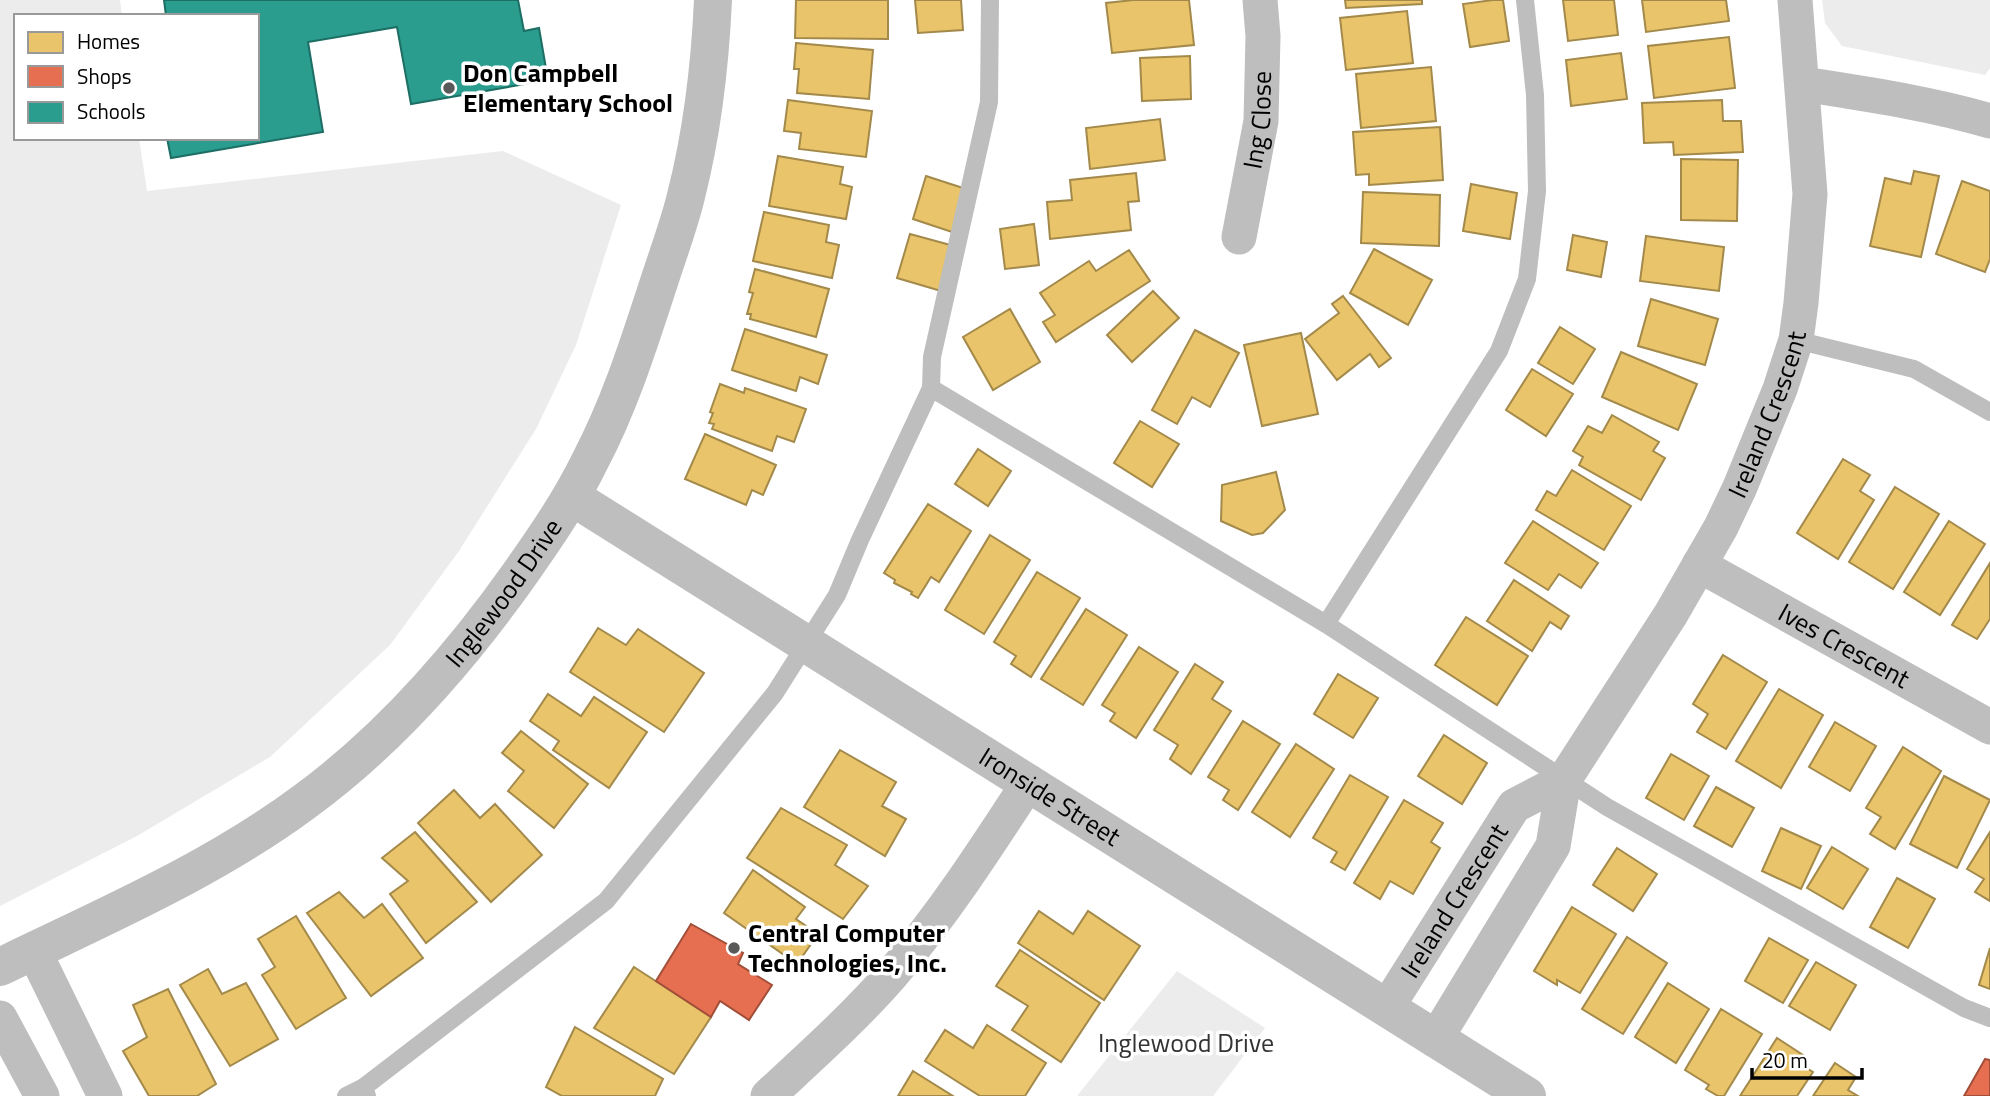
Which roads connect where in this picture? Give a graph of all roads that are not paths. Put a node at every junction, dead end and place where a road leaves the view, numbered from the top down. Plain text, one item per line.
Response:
1 (713, 0) edge
2 (990, 0) edge
3 (1260, 0) edge
4 (1525, 0) edge
5 (1795, 0) edge
6 (1803, 84) junction
7 (1990, 121) edge
8 (1239, 237) dead end
9 (1796, 340) junction
10 (931, 388) junction
11 (1990, 412) edge
12 (572, 497) junction
13 (1699, 565) junction
14 (1326, 624) junction
15 (807, 642) junction
16 (1990, 727) edge
17 (1564, 780) junction
18 (1029, 782) junction
19 (17, 959) edge
20 (1386, 1009) junction
21 (0, 1018) edge
22 (1990, 1018) edge
23 (1435, 1040) junction
24 (366, 1092) edge
25 (42, 1096) edge
26 (106, 1096) edge
27 (346, 1096) edge
28 (768, 1096) edge
29 (1527, 1096) edge

1 - 12 street, Inglewood Drive
2 - 10 lane
3 - 8 street, Ing Close
4 - 14 lane
5 - 6 street, Ireland Crescent
6 - 7 street
6 - 9 street, Ireland Crescent
9 - 11 lane
9 - 13 street, Ireland Crescent
10 - 14 lane
10 - 15 lane
12 - 15 street, Ironside Street
12 - 19 street, Inglewood Drive
13 - 16 street, Ives Crescent
13 - 17 street, Ireland Crescent
14 - 17 lane
15 - 18 street, Ironside Street
15 - 24 lane
17 - 20 street, Ireland Crescent
17 - 22 lane
17 - 23 street, Ireland Crescent
18 - 20 street, Ironside Street
18 - 28 street
19 - 26 street
20 - 23 street, Ironside Street
21 - 25 street
23 - 29 street, Ironside Street
24 - 27 lane

